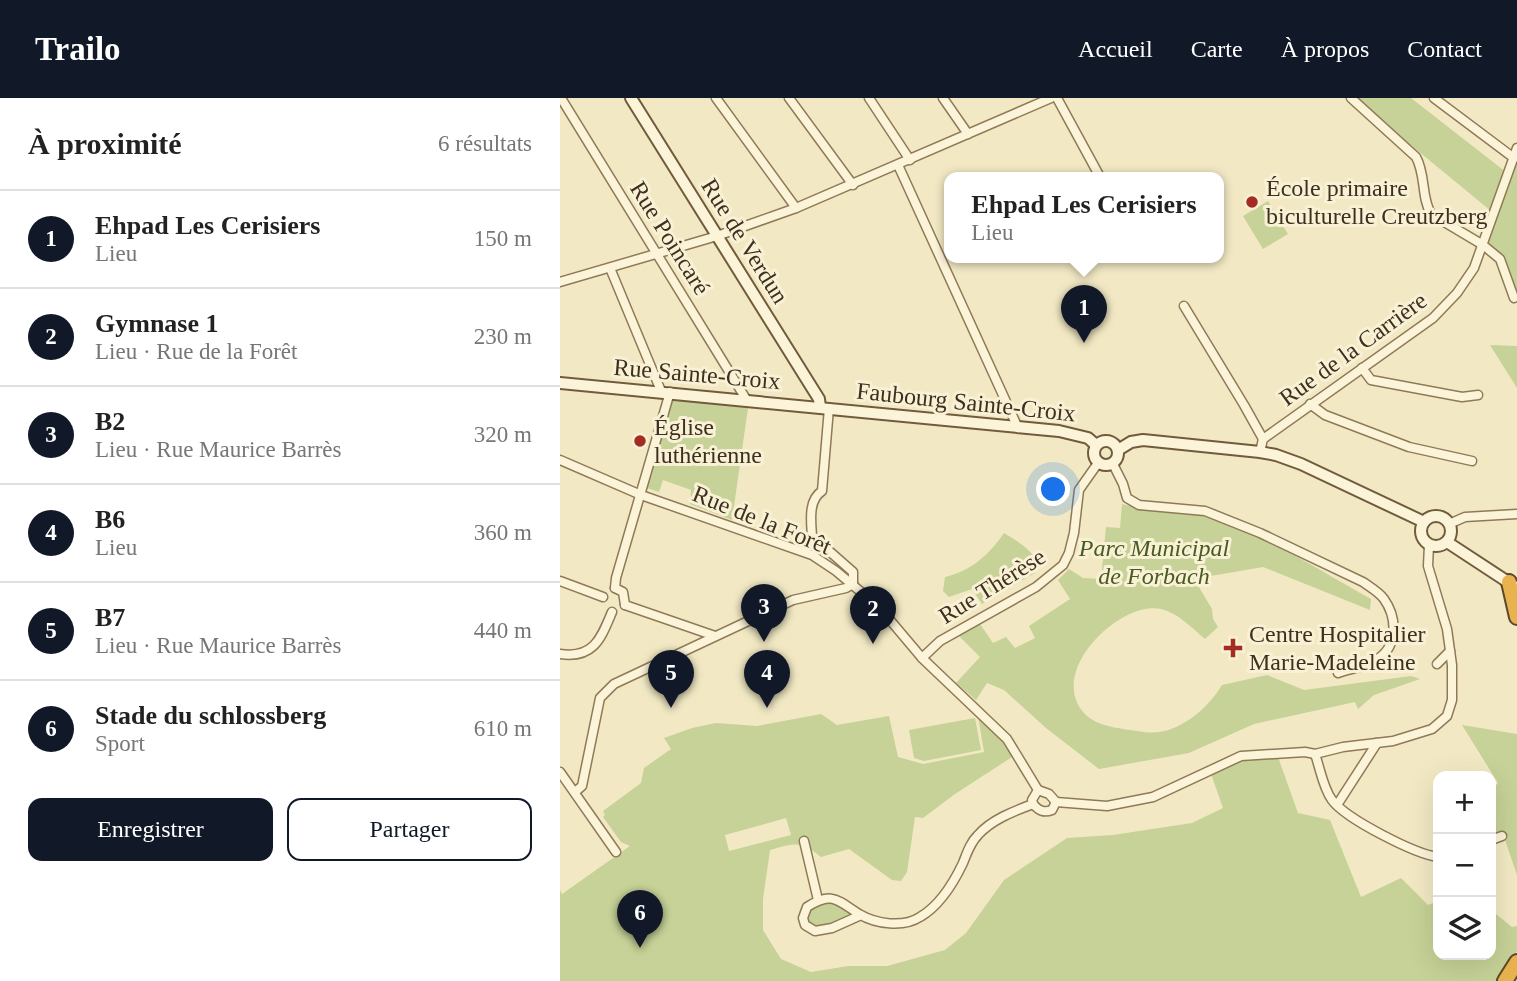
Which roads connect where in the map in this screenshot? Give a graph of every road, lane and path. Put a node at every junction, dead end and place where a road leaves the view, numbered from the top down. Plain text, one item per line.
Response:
1 (561, 98) edge
2 (631, 98) edge
3 (716, 98) edge
4 (789, 98) edge
5 (869, 98) edge
6 (943, 98) edge
7 (1051, 98) edge
8 (1057, 98) edge
9 (1351, 98) edge
10 (1434, 98) edge
11 (968, 134) junction
12 (1517, 148) edge
13 (1514, 158) junction
14 (910, 160) junction
15 (898, 165) junction
16 (1097, 172) edge
17 (853, 185) junction
18 (796, 208) junction
19 (717, 236) junction
20 (1483, 245) junction
21 (657, 254) junction
22 (610, 268) junction
23 (560, 282) edge
24 (1514, 298) dead end
25 (1184, 306) dead end
26 (1362, 368) junction
27 (560, 383) edge
28 (665, 392) junction
29 (1478, 395) dead end
30 (746, 399) junction
31 (1310, 404) junction
32 (825, 408) junction
33 (1018, 428) junction
34 (1262, 439) junction
35 (1096, 444) junction
36 (1118, 450) junction
37 (1260, 452) junction
38 (562, 461) edge
39 (1472, 461) dead end
40 (1098, 463) junction
41 (1113, 464) junction
42 (560, 472) edge
43 (641, 495) junction
44 (1517, 514) edge
45 (1424, 522) junction
46 (1449, 524) junction
47 (1447, 542) junction
48 (1429, 545) junction
49 (560, 581) edge
50 (853, 584) junction
51 (1513, 585) edge
52 (615, 589) junction
53 (603, 597) junction
54 (625, 605) junction
55 (611, 612) junction
56 (1517, 617) edge
57 (715, 636) junction
58 (1450, 651) junction
59 (560, 654) edge
60 (922, 658) junction
61 (1452, 665) junction
62 (1338, 673) dead end
63 (1377, 743) junction
64 (1315, 754) junction
65 (560, 772) edge
66 (578, 789) junction
67 (1038, 790) junction
68 (1056, 802) junction
69 (1033, 804) junction
70 (1337, 805) junction
71 (1502, 836) dead end
72 (1496, 838) edge
73 (804, 841) dead end
74 (616, 852) dead end
75 (1433, 855) edge
76 (818, 900) junction
77 (861, 915) junction
78 (1517, 962) edge
79 (1505, 981) edge

1 - 21 street, Rue Poincaré
2 - 19 main road, Rue de Verdun
3 - 18 street
4 - 17 street
5 - 14 street
6 - 11 street
7 - 11 street
8 - 16 street
9 - 20 street
10 - 13 street
11 - 14 street
12 - 13 street, Rue de la Carrière
13 - 20 street, Rue de la Carrière
14 - 15 street
15 - 17 street
15 - 33 street
17 - 18 street
18 - 19 street
19 - 21 street
19 - 32 main road, Rue de Verdun
20 - 24 street
20 - 26 street, Rue de la Carrière
21 - 22 street
21 - 30 street, Rue Poincaré
22 - 23 street
22 - 28 street
25 - 34 street
26 - 29 street
26 - 31 street, Rue de la Carrière
27 - 28 main road, Rue Sainte-Croix
28 - 30 main road, Rue Sainte-Croix
28 - 43 street
30 - 32 main road, Rue Sainte-Croix
31 - 34 street, Rue de la Carrière
31 - 39 street
32 - 33 main road, Faubourg Sainte-Croix
32 - 50 street
33 - 35 main road, Faubourg Sainte-Croix
34 - 37 street
35 - 36 main road
35 - 40 main road
36 - 37 main road
36 - 41 main road
37 - 45 main road
38 - 42 street
38 - 43 street, Rue de la Forêt
40 - 41 main road
40 - 60 street, Rue Thérèse
41 - 62 street
43 - 50 street, Rue de la Forêt
43 - 52 street
44 - 46 street
45 - 46 main road
45 - 48 main road
46 - 47 main road
47 - 48 main road
47 - 51 main road
48 - 58 street
49 - 53 street
50 - 57 street
50 - 60 street, Rue de la Forêt
51 - 56 highway
52 - 53 street
52 - 54 street
53 - 55 street
54 - 55 street
54 - 57 street
55 - 59 street
57 - 66 street
58 - 61 street
58 - 61 street
60 - 67 street, Rue de la Forêt
61 - 63 street
63 - 64 street
63 - 70 street
64 - 68 street
64 - 70 street
65 - 66 street
66 - 74 street
67 - 68 street
67 - 69 street
68 - 69 street
69 - 77 street
70 - 75 street
71 - 72 street
73 - 76 street
76 - 77 street
76 - 77 street
78 - 79 highway

